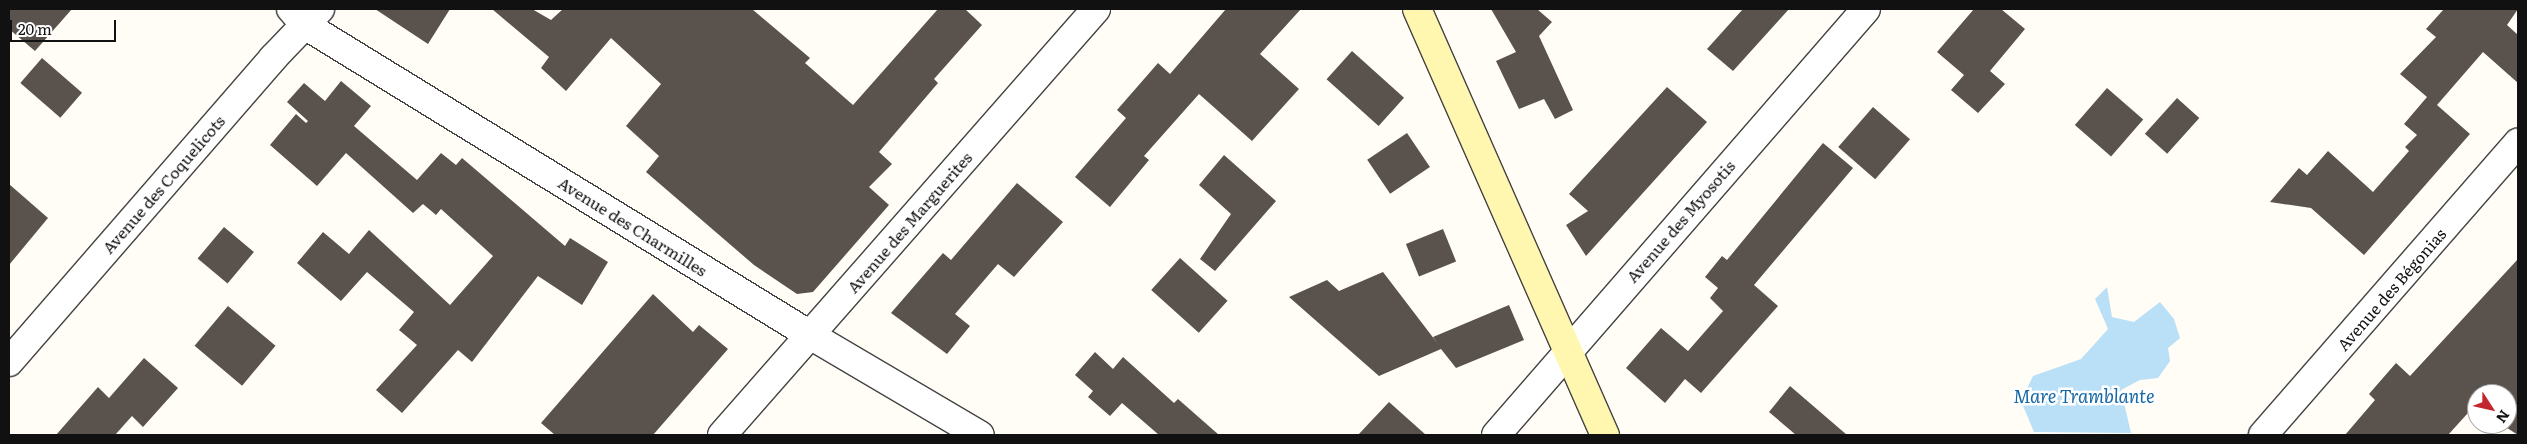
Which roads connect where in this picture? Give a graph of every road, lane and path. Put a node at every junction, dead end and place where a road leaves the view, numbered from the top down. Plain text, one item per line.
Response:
1 (1096, 9) edge
2 (1417, 9) edge
3 (1866, 9) edge
4 (306, 14) edge
5 (2518, 143) edge
6 (810, 335) junction
7 (1567, 351) junction
8 (9, 362) edge
9 (722, 435) edge
10 (980, 435) edge
11 (1496, 435) edge
12 (1605, 435) edge
13 (2263, 435) edge

1 - 6 street, Avenue des Marguerites
2 - 7 street
3 - 7 street, Avenue des Myosotis
4 - 6 street, Avenue des Charmilles
4 - 8 street, Avenue des Coquelicots
5 - 13 street, Avenue des Bégonias
6 - 9 street, Avenue des Marguerites
6 - 10 street, Avenue des Charmilles
7 - 11 street, Avenue des Myosotis
7 - 12 street

